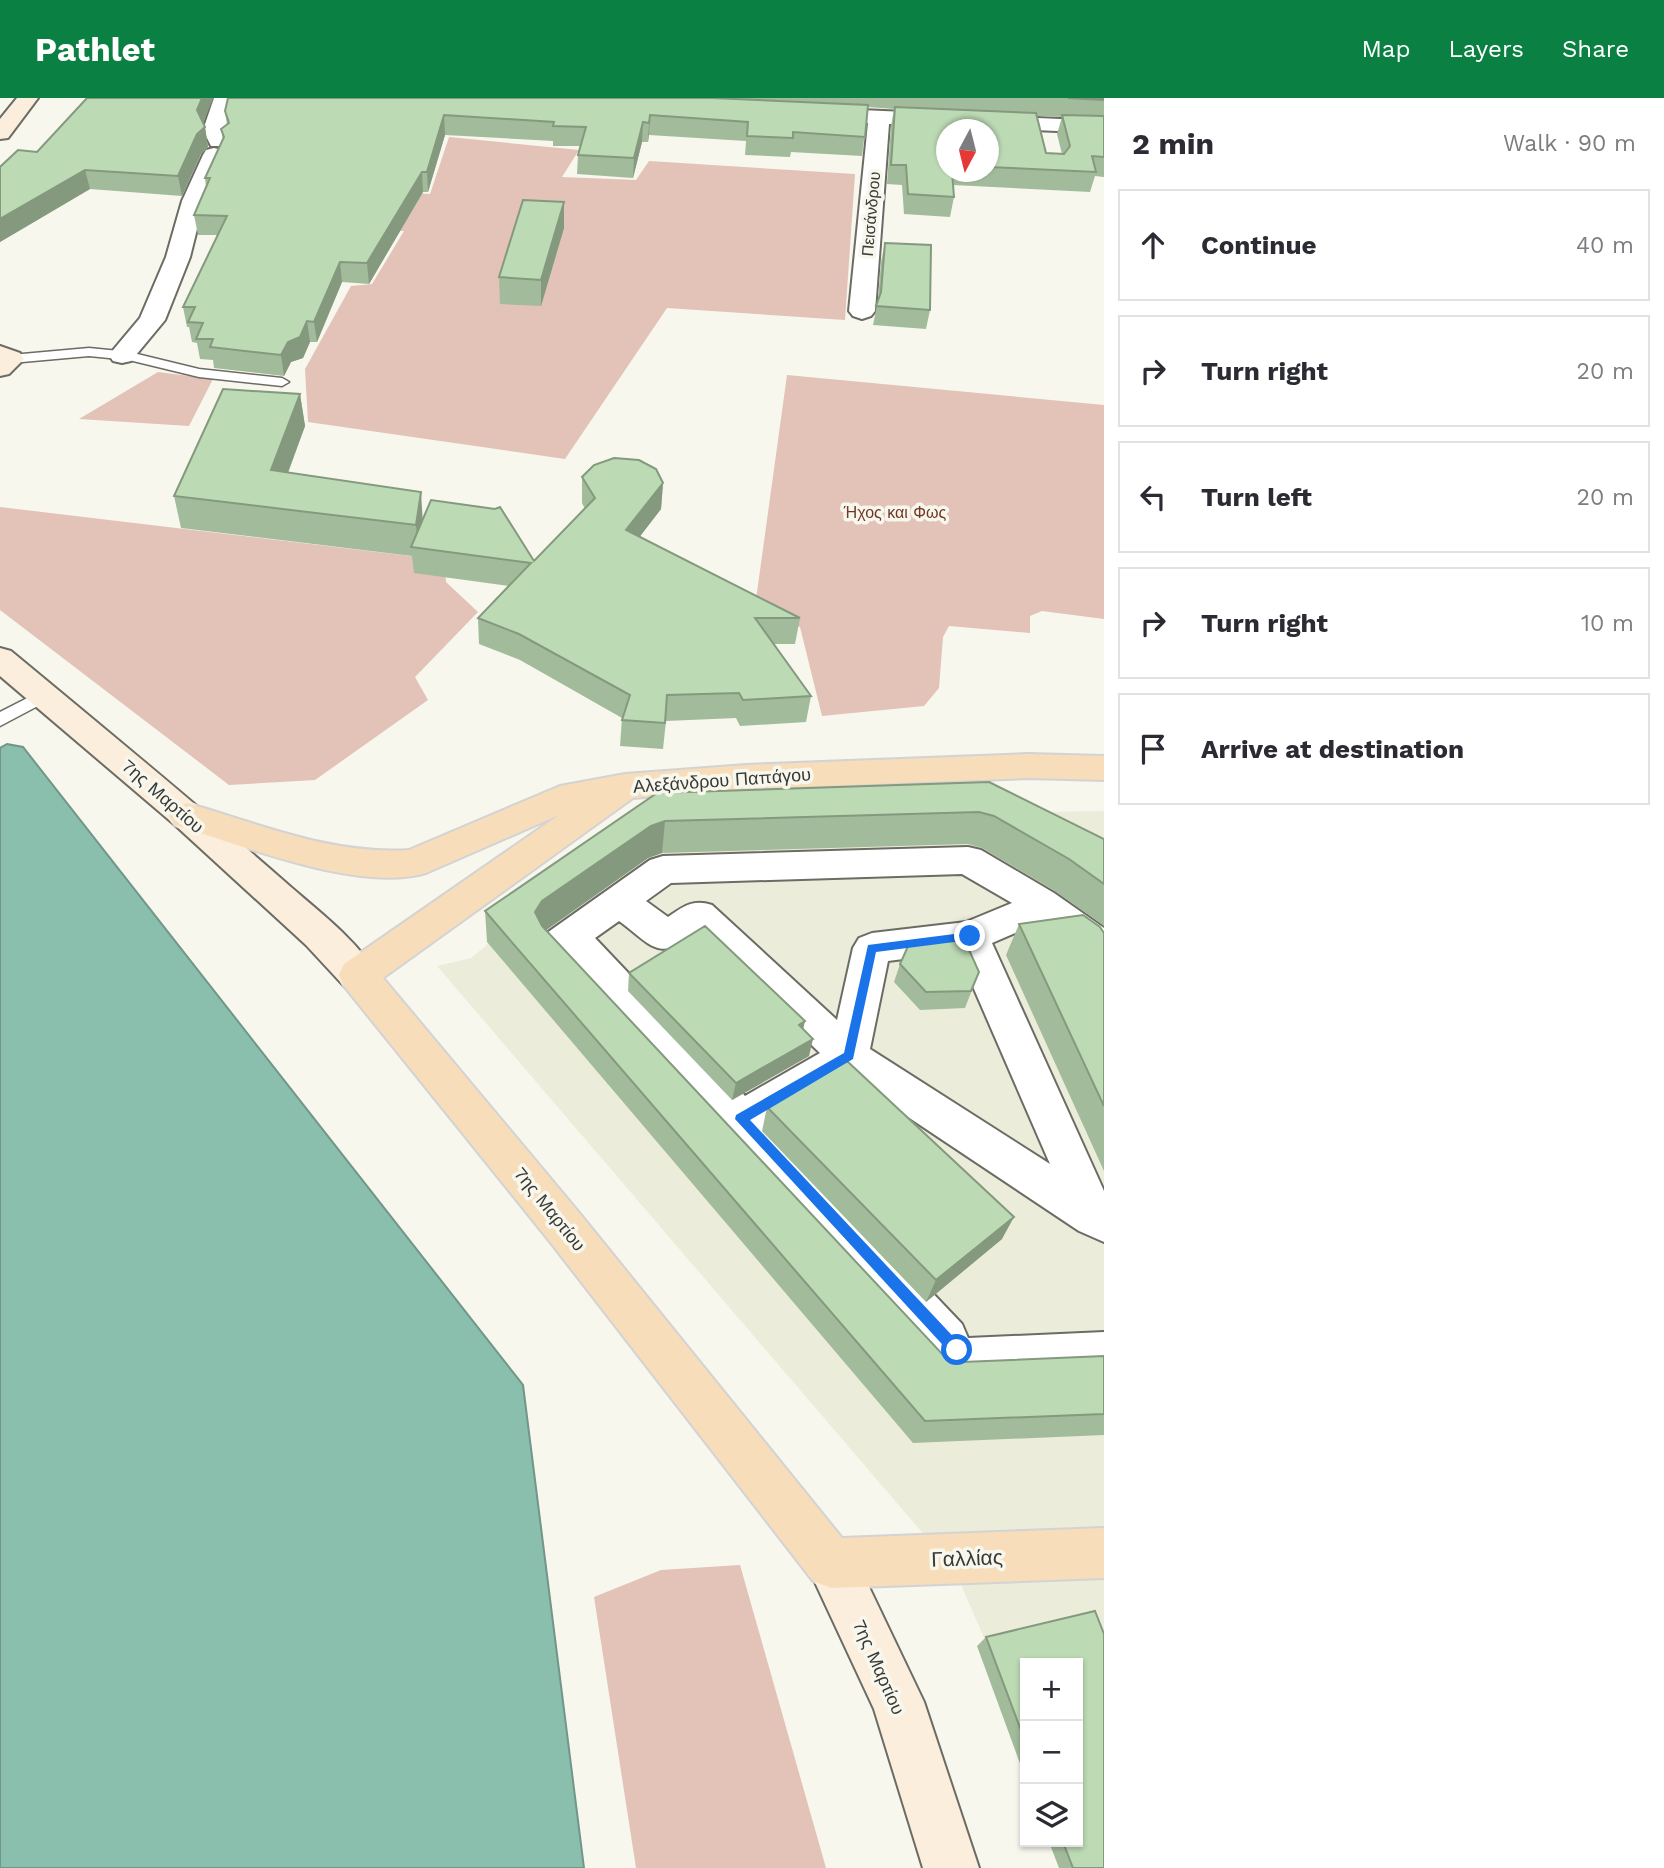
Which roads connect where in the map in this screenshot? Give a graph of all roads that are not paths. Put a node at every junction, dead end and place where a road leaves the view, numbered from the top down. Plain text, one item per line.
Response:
1 (28, 98) edge
2 (224, 98) edge
3 (912, 108) edge
4 (797, 113) edge
5 (879, 117) junction
6 (1104, 127) edge
7 (0, 133) edge
8 (862, 311) dead end
9 (122, 355) junction
10 (4, 361) edge
11 (282, 382) dead end
12 (0, 659) edge
13 (45, 695) junction
14 (0, 720) edge
15 (1104, 768) edge
16 (625, 786) junction
17 (187, 816) junction
18 (625, 906) junction
19 (1038, 906) junction
20 (970, 936) junction
21 (1104, 952) edge
22 (1104, 967) edge
23 (358, 975) junction
24 (849, 1056) junction
25 (735, 1122) junction
26 (1099, 1220) edge
27 (1104, 1343) edge
28 (1104, 1354) edge
29 (1104, 1553) edge
30 (831, 1563) junction
31 (951, 1868) edge

1 - 7 main road
2 - 9 street
3 - 5 street
3 - 6 street
4 - 5 street
5 - 8 street, Πεισάνδρου
9 - 10 lane
9 - 11 lane
12 - 13 main road, 7ης Μαρτίου
13 - 14 lane
13 - 17 main road, 7ης Μαρτίου
15 - 16 main road, Αλεξάνδρου Παπάγου
16 - 17 main road
16 - 23 main road, Αλεξάνδρου Παπάγου
17 - 23 main road, 7ης Μαρτίου
18 - 19 street
18 - 24 street
18 - 25 street
19 - 20 street
19 - 21 street
19 - 22 street
20 - 24 street
20 - 26 street
23 - 30 main road, 7ης Μαρτίου
24 - 25 street
24 - 26 street
25 - 27 street
25 - 28 street
29 - 30 main road, Γαλλίας
30 - 31 main road, 7ης Μαρτίου

